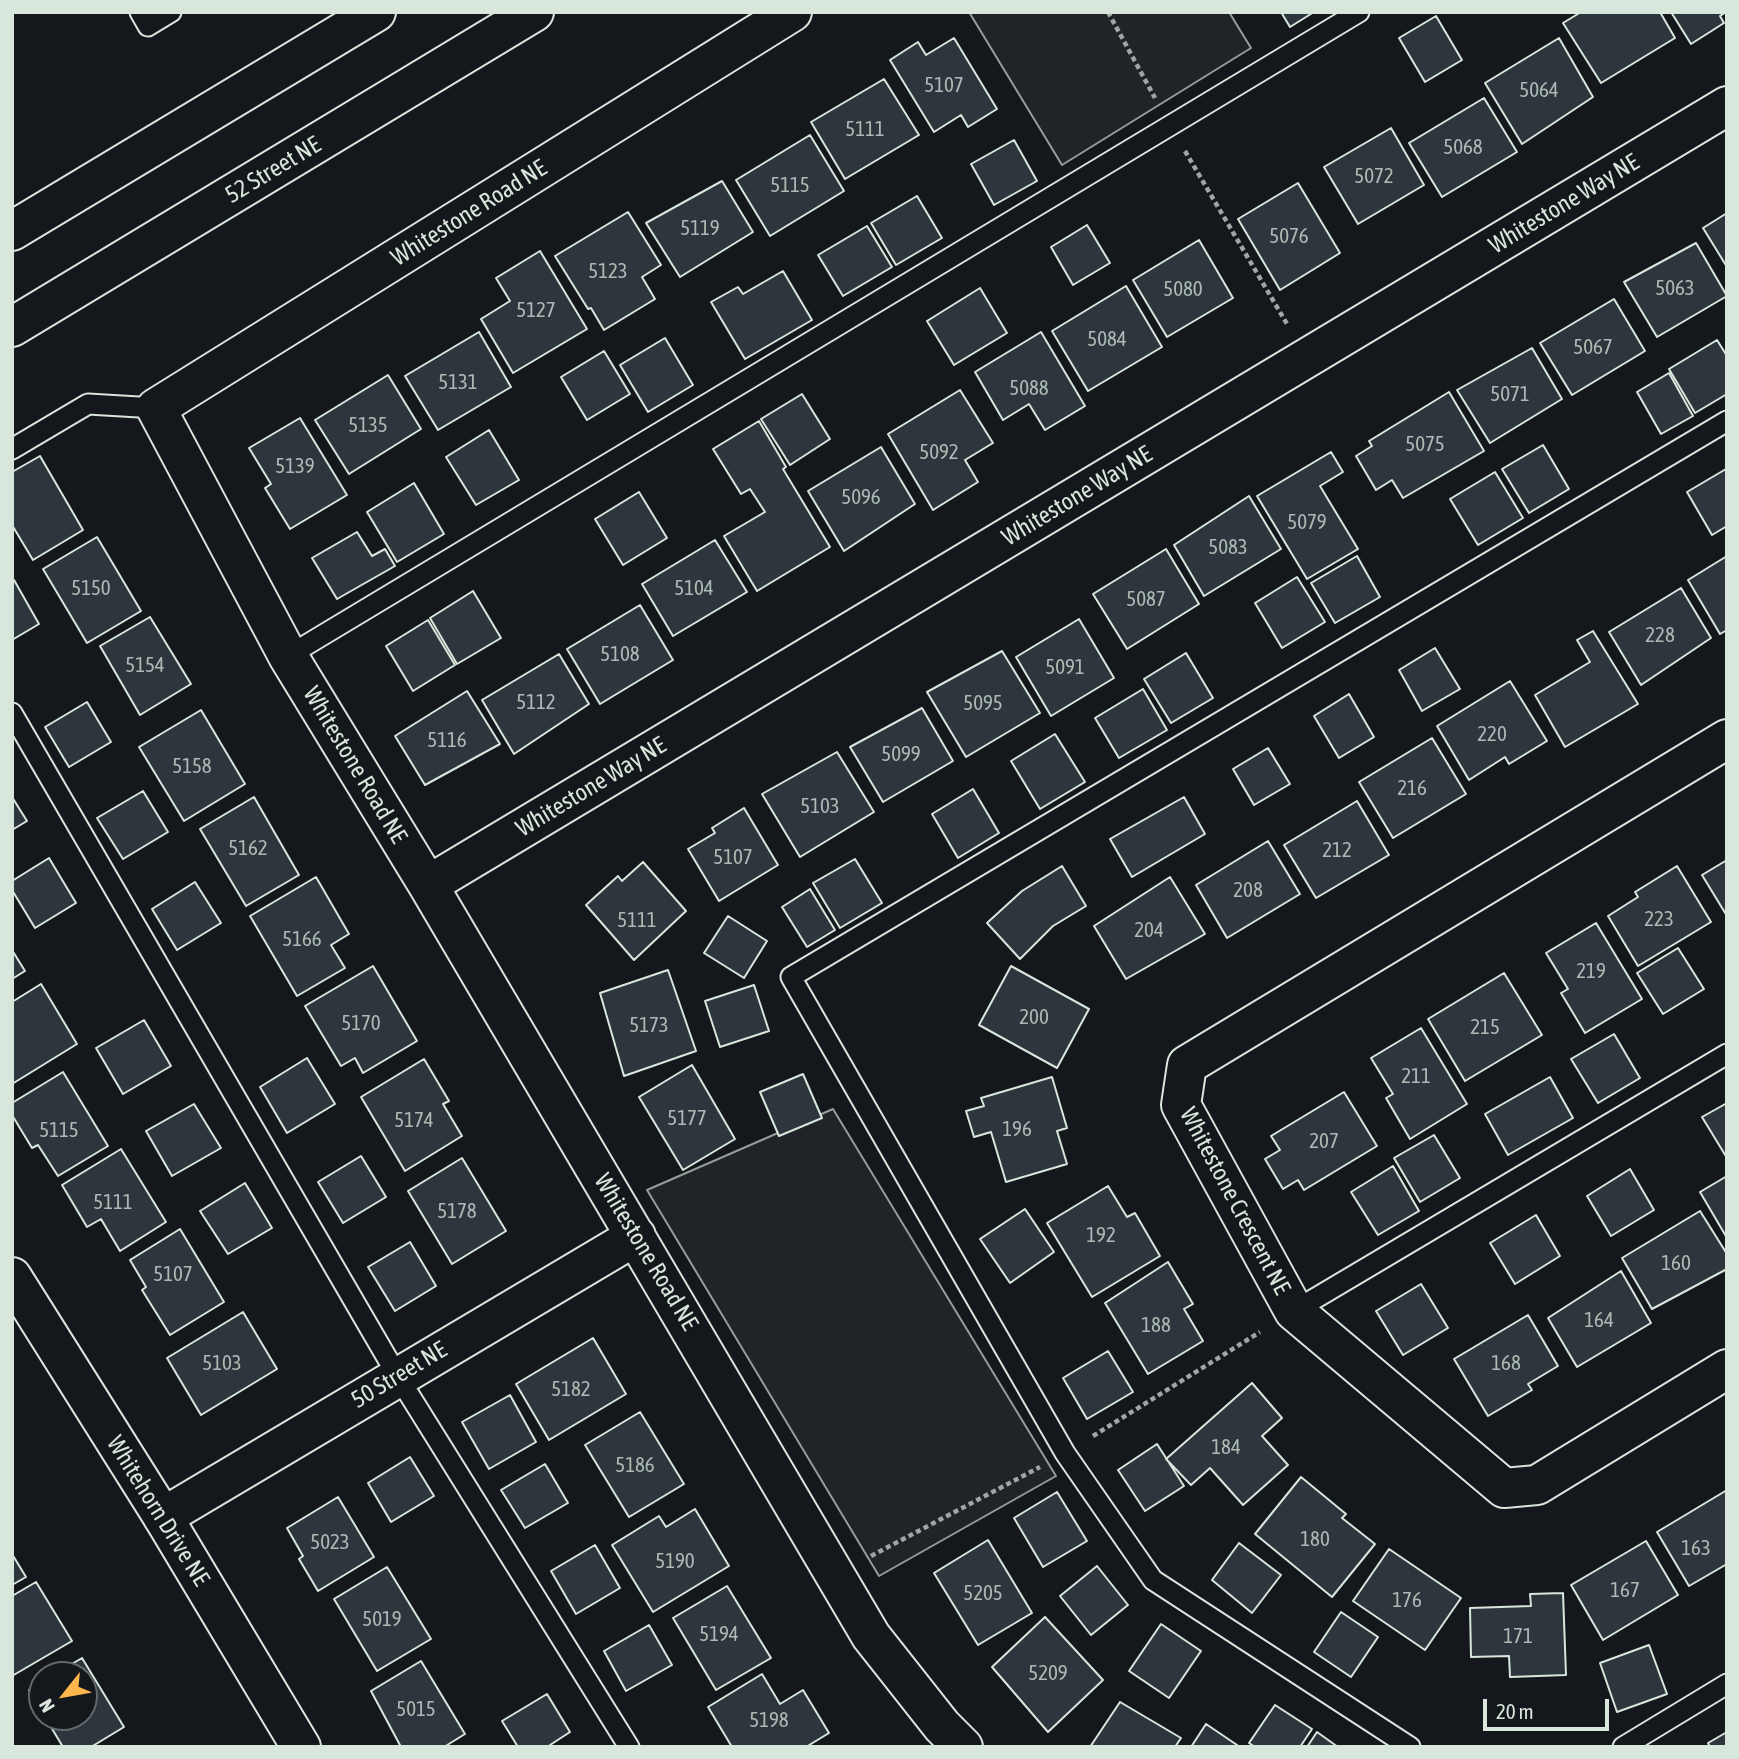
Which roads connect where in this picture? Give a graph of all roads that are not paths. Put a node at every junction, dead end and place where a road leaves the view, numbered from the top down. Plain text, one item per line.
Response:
1 (140, 12) edge
2 (171, 12) edge
3 (376, 12) edge
4 (534, 12) edge
5 (792, 12) edge
6 (1359, 12) edge
7 (1727, 106) edge
8 (12, 230) edge
9 (12, 327) edge
10 (156, 408) junction
11 (1727, 421) edge
12 (12, 449) edge
13 (288, 656) junction
14 (12, 713) edge
15 (1727, 739) edge
16 (428, 885) junction
17 (1727, 1054) edge
18 (636, 1236) junction
19 (12, 1277) edge
20 (1294, 1311) junction
21 (1727, 1369) edge
22 (397, 1375) junction
23 (163, 1517) junction
24 (1727, 1684) edge
25 (301, 1747) edge
26 (628, 1747) edge
27 (963, 1747) edge
28 (1410, 1747) edge
29 (1623, 1747) edge

1 - 2 lane
3 - 8 street
4 - 9 street, 52 Street NE
5 - 10 street, Whitestone Road NE
6 - 13 lane
7 - 16 street, Whitestone Way NE
10 - 12 lane
10 - 13 street, Whitestone Road NE
11 - 28 lane
13 - 16 street, Whitestone Road NE
14 - 22 lane
15 - 20 street, Whitestone Crescent NE
16 - 18 street, Whitestone Road NE
17 - 20 lane
18 - 22 street, 50 Street NE
18 - 27 street, Whitestone Road NE
19 - 23 street, Whitehorn Drive NE
20 - 21 street, Whitestone Crescent NE
22 - 23 street, 50 Street NE
22 - 26 lane
23 - 25 street, Whitehorn Drive NE
24 - 29 lane

